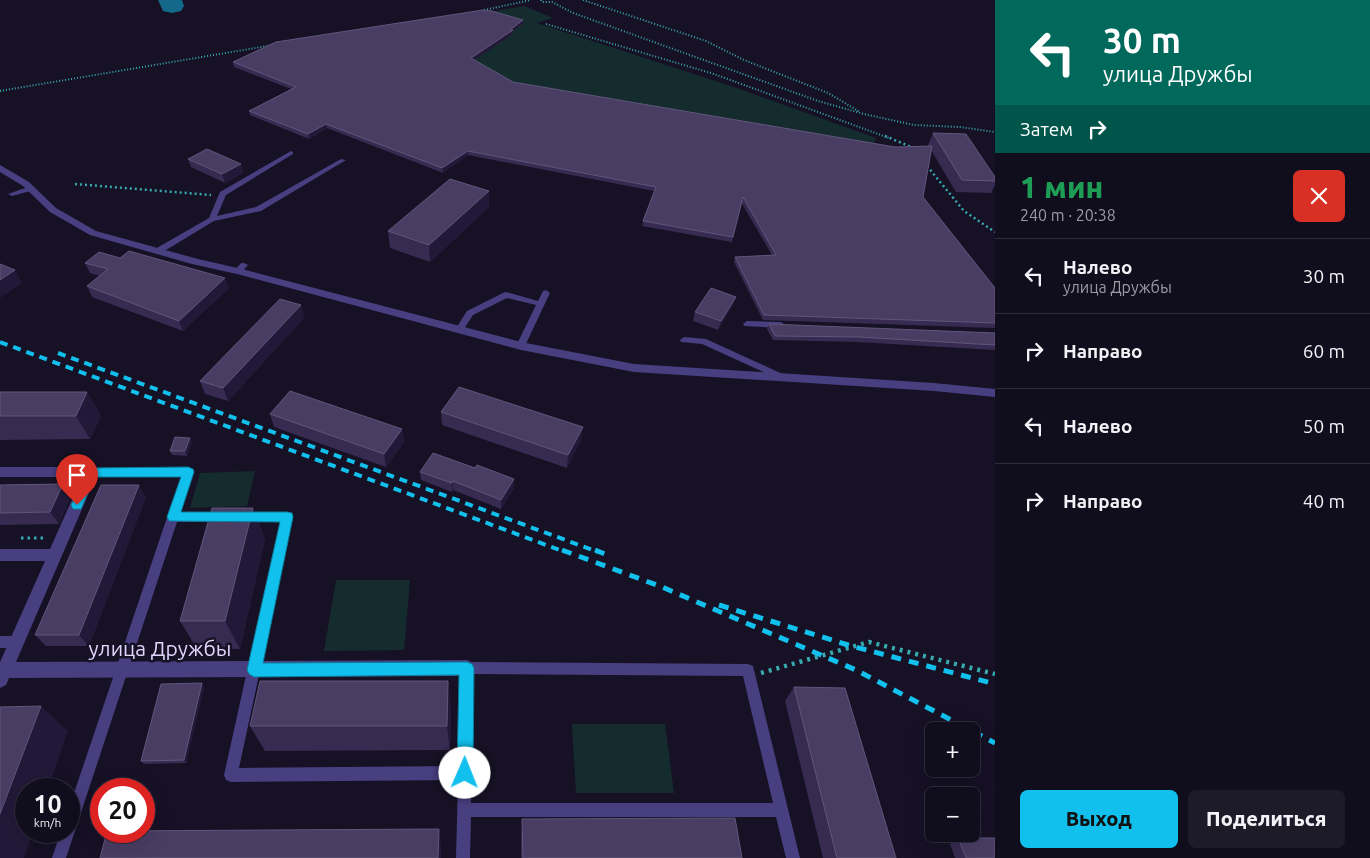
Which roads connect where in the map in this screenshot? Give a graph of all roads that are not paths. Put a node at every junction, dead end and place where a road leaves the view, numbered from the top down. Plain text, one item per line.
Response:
1 (291, 153) dead end
2 (343, 160) dead end
3 (0, 168) edge
4 (31, 188) junction
5 (12, 194) dead end
6 (212, 219) junction
7 (158, 251) junction
8 (546, 293) dead end
9 (541, 304) junction
10 (746, 324) dead end
11 (793, 326) edge
12 (458, 330) junction
13 (684, 340) dead end
14 (521, 346) junction
15 (785, 378) junction
16 (995, 393) edge
17 (0, 472) edge
18 (91, 472) junction
19 (173, 517) junction
20 (0, 555) edge
21 (55, 555) junction
22 (0, 642) edge
23 (17, 642) junction
24 (467, 668) junction
25 (122, 670) junction
26 (254, 670) junction
27 (2, 675) edge
28 (465, 773) junction
29 (80, 794) edge
30 (464, 810) junction
31 (781, 810) junction
32 (64, 843) edge
33 (59, 858) edge
34 (463, 858) edge
35 (793, 858) edge

1 - 6 lane
2 - 6 lane
3 - 4 street
4 - 5 lane
4 - 7 street
6 - 7 lane
7 - 12 street
8 - 9 lane
9 - 12 lane
9 - 14 lane
10 - 11 lane
12 - 14 street
13 - 15 lane
14 - 15 street
15 - 16 street
17 - 18 street
18 - 19 lane
18 - 21 street
19 - 25 lane
19 - 26 lane
20 - 21 street
21 - 23 street
22 - 23 lane
23 - 27 street
24 - 26 street, улица Дружбы
24 - 28 lane
24 - 31 lane
25 - 26 street, улица Дружбы
25 - 27 street, улица Дружбы
25 - 29 lane
26 - 28 lane
28 - 30 lane
30 - 31 lane
30 - 34 lane
31 - 35 lane
32 - 33 lane

